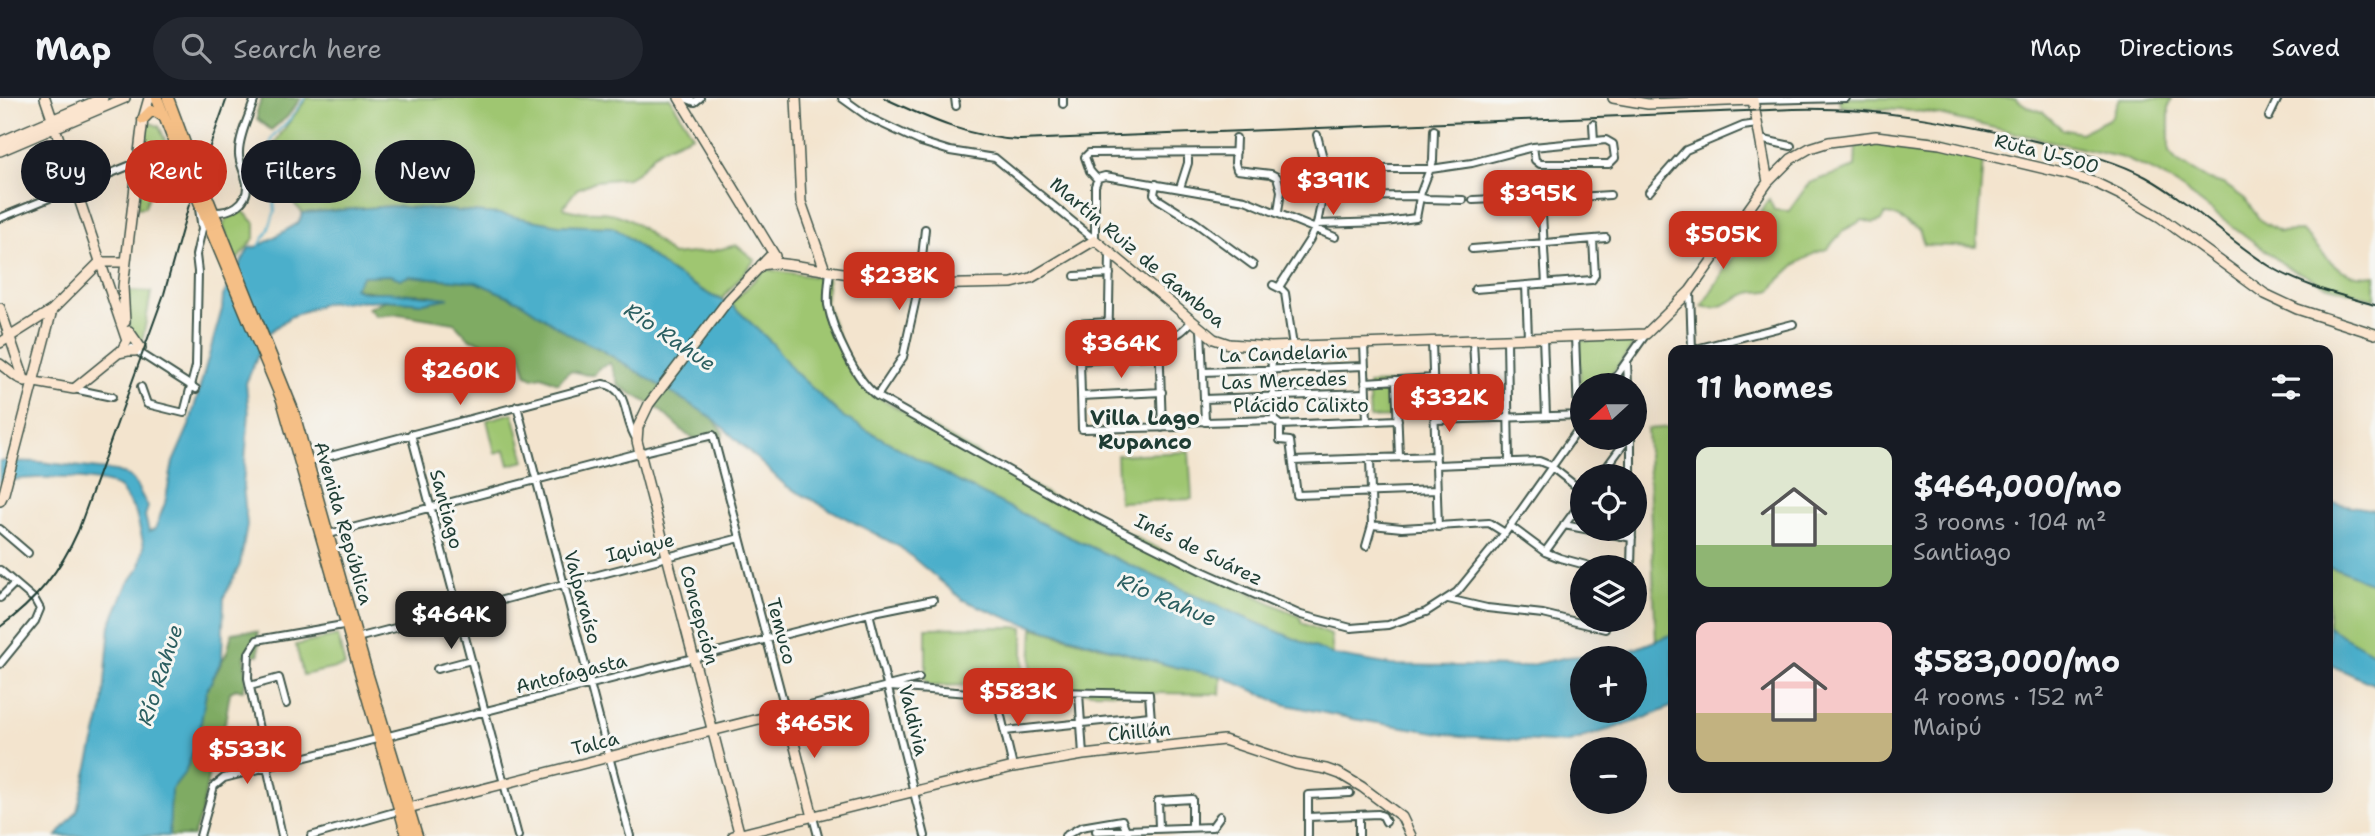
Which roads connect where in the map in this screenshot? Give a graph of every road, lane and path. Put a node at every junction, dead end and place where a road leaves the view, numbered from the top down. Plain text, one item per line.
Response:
1 (45, 98) edge
2 (125, 98) edge
3 (149, 98) edge
4 (157, 98) edge
5 (168, 98) edge
6 (255, 98) edge
7 (679, 98) edge
8 (685, 98) edge
9 (700, 98) edge
10 (796, 98) edge
11 (842, 98) edge
12 (1613, 98) edge
13 (1846, 98) edge
14 (2278, 98) edge
15 (108, 100) edge
16 (1753, 100) junction
17 (163, 116) junction
18 (2269, 117) dead end
19 (143, 119) junction
20 (53, 124) junction
21 (1593, 124) dead end
22 (1757, 124) junction
23 (1434, 130) dead end
24 (1317, 135) dead end
25 (1236, 138) dead end
26 (1760, 139) junction
27 (59, 140) edge
28 (140, 140) edge
29 (173, 140) edge
30 (184, 140) edge
31 (1594, 141) junction
32 (0, 142) edge
33 (1791, 146) dead end
34 (1533, 147) junction
35 (0, 151) edge
36 (1236, 152) junction
37 (1188, 153) junction
38 (1370, 169) dead end
39 (1431, 169) junction
40 (1097, 179) junction
41 (1768, 182) junction
42 (1156, 184) junction
43 (1180, 188) junction
44 (1648, 192) dead end
45 (1610, 195) dead end
46 (1323, 197) junction
47 (1419, 198) junction
48 (1542, 199) junction
49 (1463, 200) dead end
50 (1473, 200) dead end
51 (36, 203) edge
52 (80, 203) edge
53 (133, 203) edge
54 (204, 203) junction
55 (229, 210) junction
56 (1278, 212) junction
57 (0, 218) edge
58 (1317, 227) junction
59 (209, 229) junction
60 (925, 229) dead end
61 (1335, 236) dead end
62 (1606, 238) dead end
63 (1096, 240) junction
64 (1593, 240) junction
65 (1544, 243) junction
66 (1472, 248) dead end
67 (773, 253) junction
68 (1110, 253) junction
69 (100, 262) junction
70 (126, 262) junction
71 (761, 265) junction
72 (792, 265) junction
73 (1253, 265) dead end
74 (827, 271) junction
75 (1110, 274) junction
76 (1075, 276) dead end
77 (1546, 284) junction
78 (919, 285) junction
79 (1526, 285) junction
80 (1475, 289) dead end
81 (1690, 291) junction
82 (0, 309) edge
83 (52, 310) junction
84 (125, 316) junction
85 (1192, 321) junction
86 (1109, 322) junction
87 (1074, 324) dead end
88 (1793, 324) dead end
89 (1201, 329) junction
90 (1646, 334) junction
91 (2375, 334) edge
92 (1575, 336) junction
93 (10, 337) junction
94 (1109, 337) junction
95 (1543, 337) junction
96 (1160, 338) junction
97 (1528, 338) junction
98 (1507, 339) junction
99 (1473, 340) junction
100 (1432, 341) junction
101 (0, 343) edge
102 (1364, 344) junction
103 (1692, 345) edge
104 (1711, 345) edge
105 (1293, 346) junction
106 (123, 347) junction
107 (1271, 347) junction
108 (138, 350) junction
109 (1160, 355) junction
110 (1108, 359) junction
111 (1627, 361) junction
112 (0, 364) edge
113 (272, 364) junction
114 (1365, 366) junction
115 (1271, 369) junction
116 (1203, 372) junction
117 (1577, 373) edge
118 (1618, 373) edge
119 (1628, 373) edge
120 (1433, 378) junction
121 (1396, 380) junction
122 (28, 381) junction
123 (1365, 382) junction
124 (141, 387) dead end
125 (193, 387) junction
126 (74, 389) junction
127 (1162, 392) junction
128 (1366, 393) junction
129 (1273, 395) junction
130 (877, 396) junction
131 (1081, 396) junction
132 (112, 397) dead end
133 (1204, 399) junction
134 (517, 406) junction
135 (1570, 415) edge
136 (1546, 416) junction
137 (1508, 417) junction
138 (1477, 418) junction
139 (1274, 420) junction
140 (1398, 420) junction
141 (1435, 420) junction
142 (1205, 421) junction
143 (1367, 421) junction
144 (1162, 428) junction
145 (1280, 429) dead end
146 (411, 434) junction
147 (637, 440) junction
148 (1570, 441) edge
149 (1621, 450) edge
150 (640, 452) junction
151 (1399, 456) junction
152 (1436, 456) junction
153 (1370, 458) junction
154 (1293, 461) junction
155 (308, 462) junction
156 (1509, 462) junction
157 (1609, 464) edge
158 (1436, 465) junction
159 (1552, 467) junction
160 (536, 480) junction
161 (1570, 481) edge
162 (1437, 490) junction
163 (1371, 492) junction
164 (2, 497) edge
165 (430, 508) junction
166 (1570, 518) edge
167 (1372, 524) junction
168 (1510, 526) junction
169 (1564, 526) junction
170 (1438, 527) junction
171 (1570, 527) edge
172 (0, 529) edge
173 (324, 532) junction
174 (1505, 533) junction
175 (740, 538) junction
176 (1366, 546) dead end
177 (1545, 552) junction
178 (28, 553) dead end
179 (667, 557) junction
180 (1570, 561) edge
181 (0, 570) edge
182 (15, 583) junction
183 (563, 583) junction
184 (0, 598) edge
185 (1448, 599) junction
186 (933, 600) dead end
187 (458, 610) junction
188 (869, 613) junction
189 (1570, 621) edge
190 (349, 624) junction
191 (357, 636) junction
192 (766, 639) junction
193 (351, 648) junction
194 (693, 657) junction
195 (471, 660) junction
196 (0, 664) edge
197 (361, 665) junction
198 (437, 669) dead end
199 (919, 678) dead end
200 (590, 684) junction
201 (250, 686) junction
202 (888, 686) junction
203 (1079, 692) junction
204 (996, 695) junction
205 (286, 704) dead end
206 (485, 711) junction
207 (786, 712) junction
208 (1150, 716) junction
209 (1081, 724) junction
210 (712, 730) junction
211 (1005, 731) junction
212 (382, 737) junction
213 (1153, 746) junction
214 (1083, 755) junction
215 (609, 757) junction
216 (267, 766) junction
217 (1013, 767) junction
218 (505, 784) junction
219 (914, 790) junction
220 (1350, 793) dead end
221 (402, 810) junction
222 (1359, 815) junction
223 (1220, 816) dead end
224 (813, 817) junction
225 (1308, 817) junction
226 (1386, 822) dead end
227 (1192, 827) junction
228 (1202, 827) junction
229 (1159, 828) junction
230 (1169, 828) junction
231 (1096, 831) dead end
232 (1126, 831) junction
233 (1109, 834) edge
234 (200, 836) edge
235 (282, 836) edge
236 (311, 836) edge
237 (407, 836) edge
238 (416, 836) edge
239 (519, 836) edge
240 (630, 836) edge
241 (737, 836) edge
242 (818, 836) edge
243 (925, 836) edge
244 (1065, 836) edge
245 (1169, 836) edge
246 (1203, 836) edge
247 (1308, 836) edge
248 (1359, 836) edge
249 (1411, 836) edge

1 - 20 street
2 - 15 street
3 - 19 street
4 - 17 main road
5 - 30 main road
6 - 55 street
7 - 67 street
8 - 9 street
10 - 74 street
11 - 63 street, Martín Ruiz de Gamboa
12 - 16 street
13 - 16 street
14 - 18 street
15 - 20 street
16 - 22 street
17 - 19 main road
17 - 29 main road
19 - 28 street
20 - 27 street
20 - 32 street
20 - 35 street
21 - 31 street
22 - 26 street
22 - 44 street
23 - 39 street
24 - 46 street
25 - 36 street
26 - 33 street
26 - 41 street
31 - 34 street
31 - 34 street
34 - 39 street
36 - 37 street
36 - 56 street
37 - 40 street
37 - 43 street
38 - 39 street
39 - 47 street
40 - 42 street
40 - 63 street
41 - 81 street
41 - 91 street, Ruta U-500
42 - 43 street
42 - 73 street
43 - 56 street
45 - 48 street
46 - 47 street
46 - 58 street
47 - 49 street
47 - 58 street
48 - 50 street
48 - 65 street
51 - 57 street
52 - 69 street
53 - 70 street
54 - 55 street
54 - 59 main road
54 - 59 main road
55 - 59 street
56 - 58 street
58 - 61 street
58 - 105 street
59 - 113 main road, Avenida República
59 - 125 street
60 - 78 street
62 - 64 street
63 - 68 street, Martín Ruiz de Gamboa
63 - 78 street
64 - 65 street
64 - 77 street
65 - 66 street
65 - 77 street
67 - 71 street
67 - 72 street
68 - 75 street
68 - 85 street, Martín Ruiz de Gamboa
69 - 70 street
69 - 83 street
69 - 106 street
70 - 84 street
71 - 72 street
71 - 147 street
72 - 74 street
74 - 78 street
74 - 130 street, Inés de Suárez
75 - 76 street
75 - 86 street
77 - 79 street
78 - 130 street
79 - 80 street
79 - 97 street
81 - 90 street
81 - 103 street
82 - 93 street
83 - 93 street
83 - 122 street
84 - 106 street
84 - 108 street
85 - 89 street, Martín Ruiz de Gamboa
85 - 96 street
86 - 87 street
86 - 94 street
88 - 104 street
89 - 107 street, Martín Ruiz de Gamboa
89 - 116 street
90 - 92 street, Martín Ruiz de Gamboa
90 - 111 street
92 - 95 street, Martín Ruiz de Gamboa
92 - 117 street
93 - 101 street
93 - 122 street
94 - 96 street
94 - 110 street
95 - 97 street, Martín Ruiz de Gamboa
95 - 136 street
96 - 109 street
97 - 98 street, Martín Ruiz de Gamboa
98 - 99 street, Martín Ruiz de Gamboa
98 - 137 street
99 - 100 street, Martín Ruiz de Gamboa
99 - 138 street
100 - 102 street, Martín Ruiz de Gamboa
100 - 120 street
102 - 105 street, Martín Ruiz de Gamboa
102 - 114 street
105 - 107 street, Martín Ruiz de Gamboa
106 - 108 street
106 - 108 street
106 - 126 street
107 - 115 street
108 - 125 street
109 - 110 street
109 - 127 street
110 - 131 street
111 - 118 street
111 - 119 street
112 - 122 street
113 - 155 main road, Avenida República
113 - 173 main road, Avenida República
114 - 115 street, La Candelaria
114 - 123 street
115 - 116 street, La Candelaria
115 - 129 street
116 - 133 street
120 - 121 street
120 - 141 street
121 - 123 street
121 - 140 street
122 - 126 street
122 - 164 street
123 - 128 street
124 - 125 street
126 - 132 street
127 - 131 street
127 - 144 street
128 - 129 street, Las Mercedes
128 - 143 street
129 - 133 street, Las Mercedes
129 - 139 street
130 - 185 street, Inés de Suárez
131 - 144 street, Plácido Calixto
133 - 142 street
134 - 146 street
134 - 147 street
134 - 160 street, Valparaíso
135 - 136 street
136 - 137 street
137 - 138 street
137 - 156 street
138 - 141 street
139 - 142 street, Plácido Calixto
139 - 143 street, Plácido Calixto
140 - 143 street, Plácido Calixto
140 - 151 street
141 - 152 street
142 - 144 street, Plácido Calixto
145 - 154 street
146 - 155 street
146 - 165 street, Santiago
147 - 150 street, Concepción
148 - 159 street, Inés de Suárez
149 - 157 street
150 - 160 street
150 - 175 street, Temuco
150 - 179 street, Concepción
151 - 152 street
151 - 153 street
152 - 158 street
153 - 154 street
153 - 163 street
154 - 163 street
155 - 173 main road, Avenida República
156 - 158 street
156 - 159 street
158 - 162 street
159 - 161 street
159 - 168 street, Inés de Suárez
160 - 165 street
160 - 183 street, Valparaíso
162 - 163 street
162 - 170 street
163 - 167 street
165 - 173 street
165 - 187 street, Santiago
166 - 169 street
167 - 170 street
167 - 176 street
168 - 174 street, Inés de Suárez
168 - 177 street
169 - 171 street
169 - 177 street
170 - 174 street
172 - 178 street
173 - 190 main road, Avenida República
174 - 185 street, Inés de Suárez
175 - 179 street, Iquique
175 - 192 street, Temuco
177 - 180 street
179 - 183 street, Iquique
179 - 194 street, Concepción
181 - 182 street
182 - 184 street
182 - 196 street
183 - 187 street, Iquique
183 - 200 street, Valparaíso
185 - 189 street
186 - 188 street, Antofagasta
187 - 191 street, Iquique
187 - 195 street, Santiago
188 - 192 street, Antofagasta
188 - 202 street, Valdivia
190 - 191 main road, Avenida República
190 - 193 main road, Avenida República
190 - 201 street
191 - 193 street
191 - 197 main road, Avenida República
192 - 194 street, Antofagasta
192 - 207 street, Temuco
193 - 197 main road, Avenida República
194 - 200 street, Antofagasta
194 - 210 street, Concepción
195 - 198 street
195 - 206 street, Santiago
197 - 212 main road, Avenida República
199 - 202 street, Talca
200 - 206 street, Antofagasta
200 - 215 street, Valparaíso
201 - 205 street
201 - 216 street
202 - 204 street, Talca
202 - 207 street, Talca
202 - 219 street, Valdivia
203 - 204 street, Talca
203 - 208 street, Talca
203 - 209 street
204 - 211 street
206 - 212 street, Antofagasta
206 - 218 street, Santiago
207 - 210 street, Talca
207 - 224 street, Temuco
208 - 209 street
208 - 213 street
209 - 211 street
209 - 214 street
210 - 215 street, Talca
210 - 241 street, Concepción
211 - 217 street
212 - 216 street, Antofagasta
212 - 221 main road, Avenida República
213 - 214 street, Chillán
213 - 249 street, Chillán
214 - 217 street, Chillán
215 - 218 street, Talca
215 - 240 street, Valparaíso
216 - 234 street, Antofagasta
216 - 235 street
217 - 219 street, Chillán
218 - 221 street, Talca
218 - 239 street, Santiago
219 - 224 street, Chillán
219 - 243 street, Valdivia
220 - 225 street
221 - 236 street, Talca
221 - 237 main road, Avenida República
221 - 238 main road, Avenida República
222 - 225 street
222 - 226 street
222 - 248 street
223 - 228 street
224 - 241 street, Chillán
224 - 242 street, Temuco
225 - 247 street
227 - 228 street
227 - 229 street
227 - 230 street
228 - 246 street
229 - 230 street
229 - 232 street
230 - 245 street
231 - 233 street
232 - 233 street
232 - 244 street

